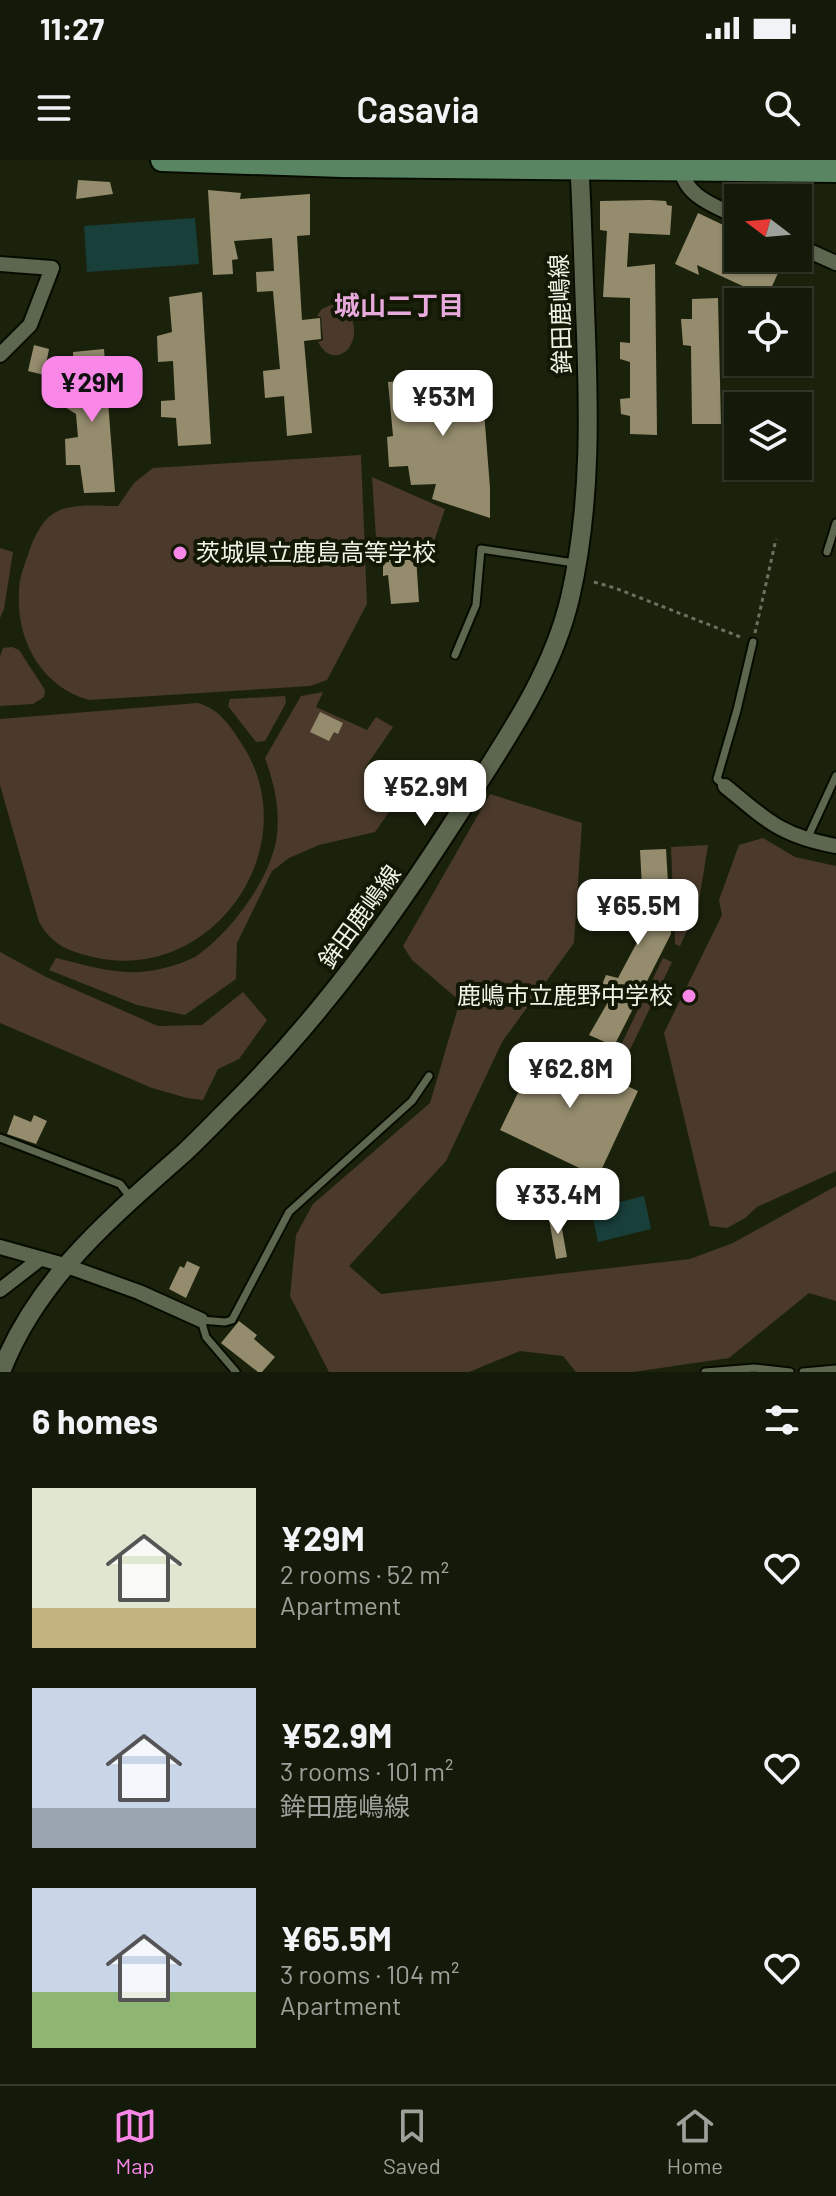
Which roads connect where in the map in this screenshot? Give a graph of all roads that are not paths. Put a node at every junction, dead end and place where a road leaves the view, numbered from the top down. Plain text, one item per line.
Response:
1 (162, 160) edge
2 (342, 163) edge
3 (579, 164) edge
4 (680, 165) edge
5 (836, 171) edge
6 (724, 210) edge
7 (812, 252) edge
8 (836, 263) edge
9 (0, 264) edge
10 (0, 355) edge
11 (836, 523) edge
12 (827, 552) dead end
13 (576, 564) junction
14 (753, 642) road end
15 (455, 655) dead end
16 (836, 776) edge
17 (725, 786) joint
18 (806, 841) junction
19 (836, 846) edge
20 (429, 1076) dead end
21 (0, 1138) edge
22 (131, 1198) junction
23 (0, 1247) edge
24 (40, 1259) junction
25 (64, 1265) junction
26 (0, 1290) edge
27 (201, 1320) junction
28 (836, 1369) edge
29 (1, 1372) edge
30 (236, 1372) edge
31 (705, 1372) edge
32 (790, 1372) edge
33 (803, 1372) edge

1 - 2 main road
2 - 3 main road
3 - 4 main road
3 - 13 main road, 鉾田鹿嶋線
4 - 5 main road
4 - 6 street
7 - 8 street
9 - 10 street
11 - 12 lane
13 - 15 lane
13 - 22 main road, 鉾田鹿嶋線
14 - 17 lane
16 - 18 lane
17 - 18 street
18 - 19 street
20 - 27 lane
21 - 22 lane
22 - 25 main road, 鉾田鹿嶋線
23 - 24 street
24 - 25 street
24 - 26 street
25 - 27 street
25 - 29 main road, 鉾田鹿嶋線
27 - 30 lane
28 - 33 lane
31 - 32 lane

